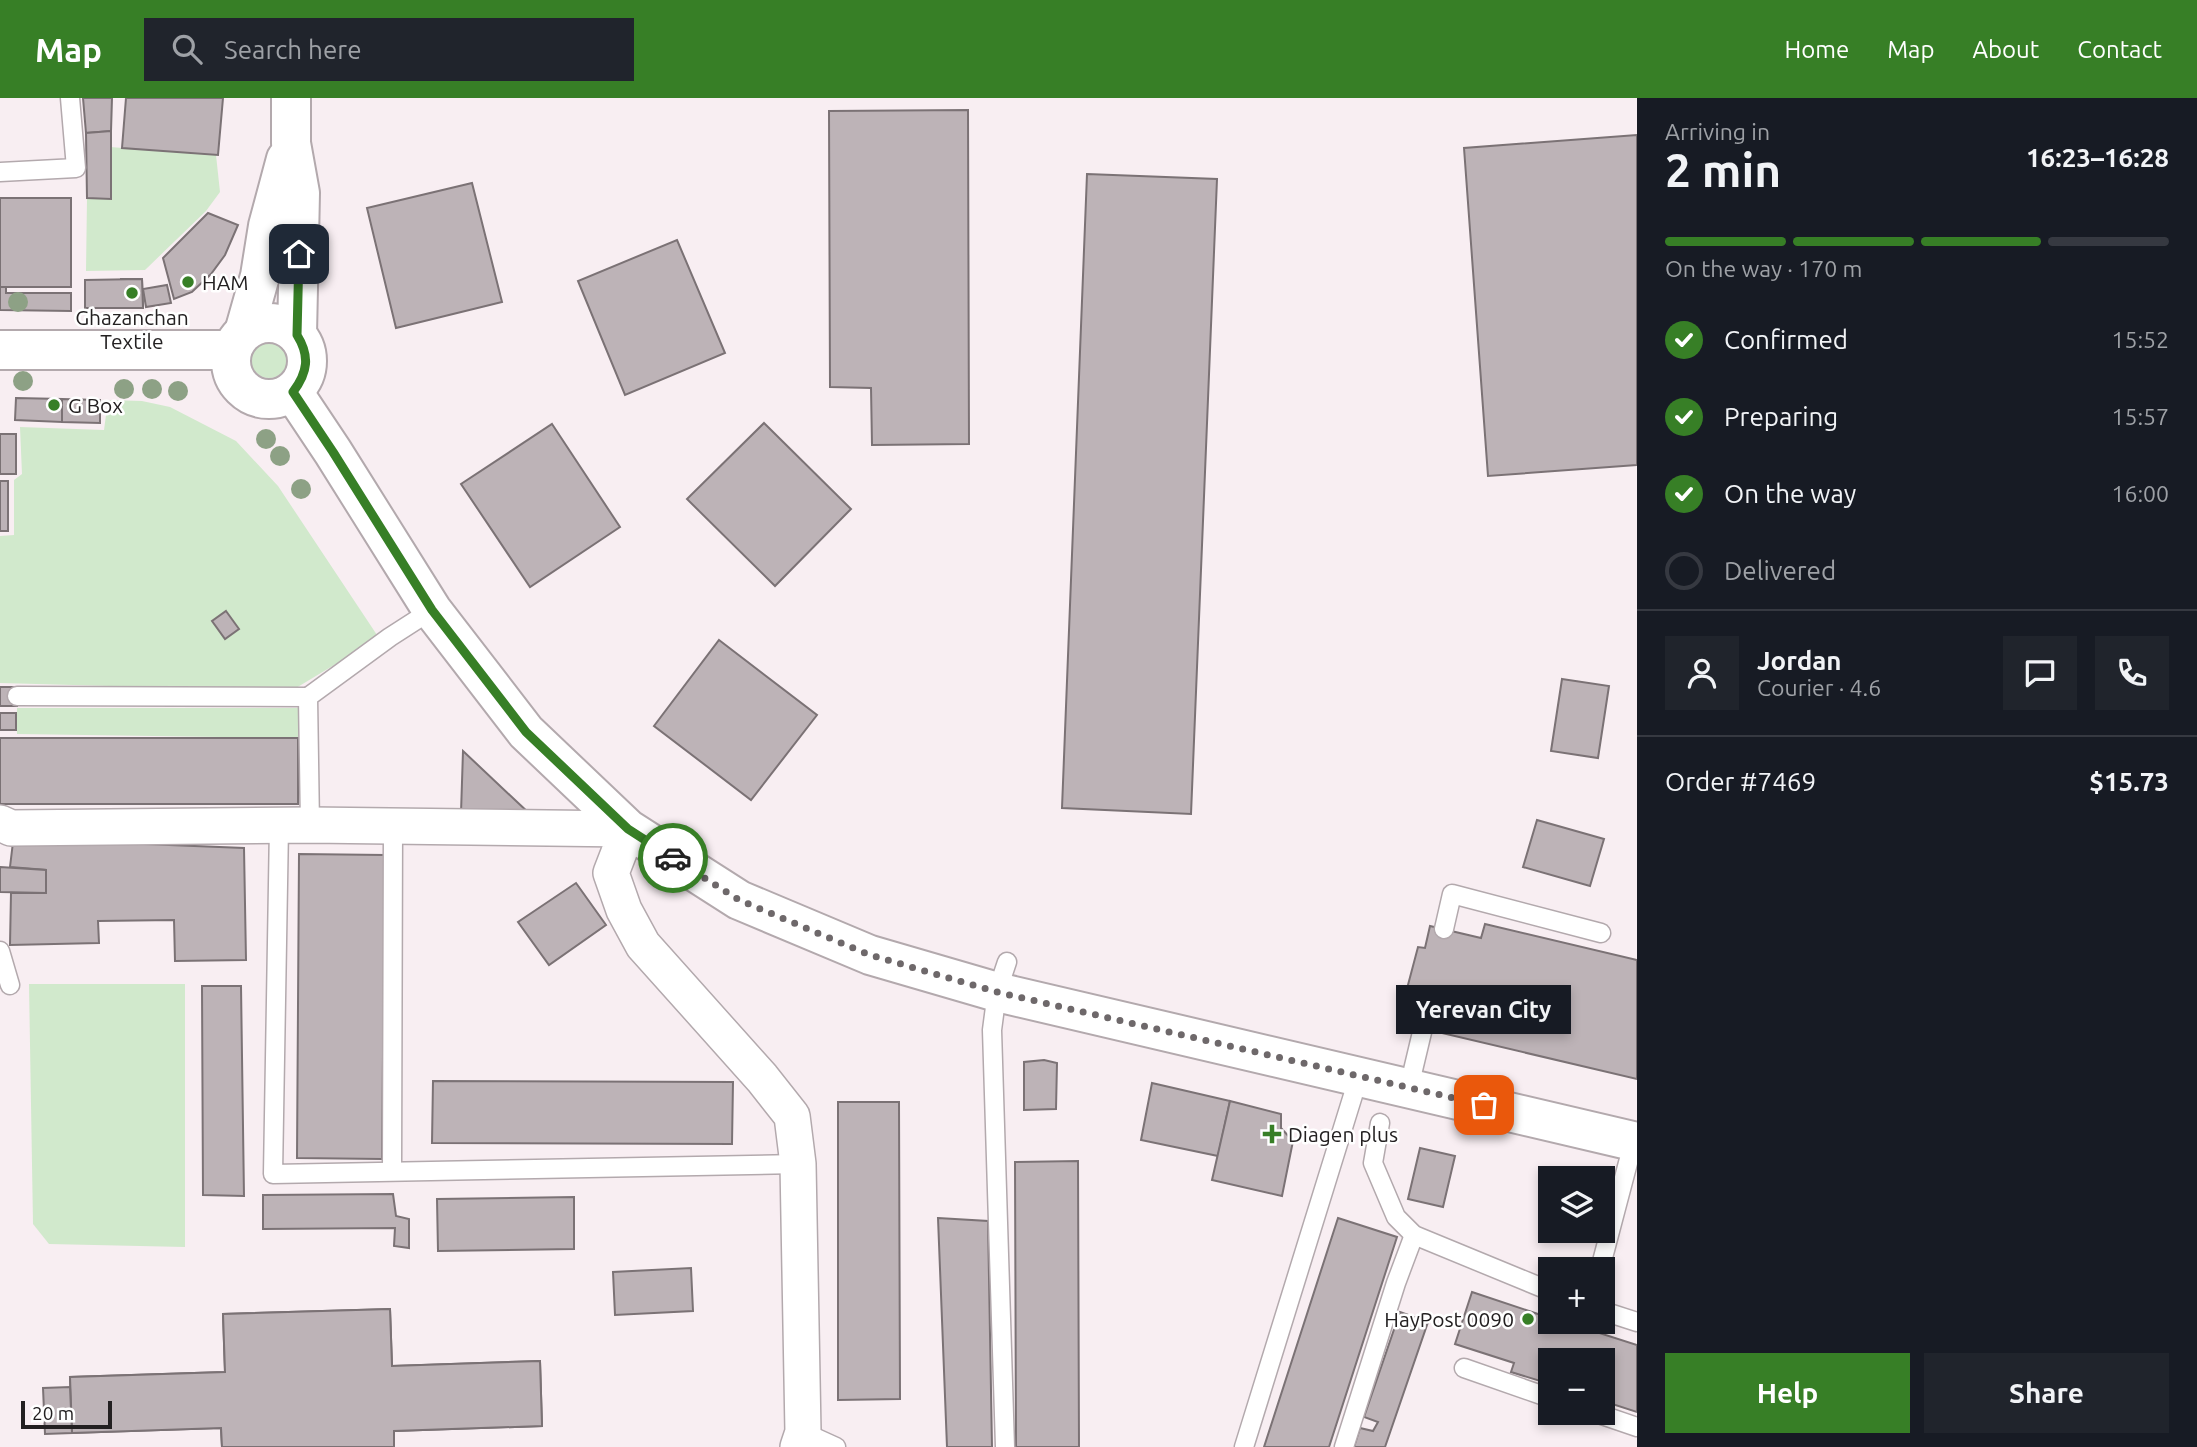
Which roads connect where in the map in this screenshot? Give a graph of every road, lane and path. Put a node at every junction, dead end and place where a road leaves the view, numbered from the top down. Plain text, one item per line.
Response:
1 (70, 98) edge
2 (291, 98) edge
3 (291, 143) junction
4 (0, 172) edge
5 (297, 335) junction
6 (238, 340) junction
7 (0, 351) edge
8 (293, 392) junction
9 (432, 610) junction
10 (17, 696) dead end
11 (308, 697) junction
12 (0, 823) edge
13 (294, 825) junction
14 (393, 825) junction
15 (628, 829) junction
16 (1444, 929) dead end
17 (1601, 933) dead end
18 (0, 951) edge
19 (1002, 977) junction
20 (10, 985) dead end
21 (1423, 1028) dead end
22 (1359, 1076) junction
23 (1409, 1087) junction
24 (1380, 1123) dead end
25 (1636, 1140) edge
26 (798, 1164) junction
27 (392, 1171) junction
28 (1414, 1236) junction
29 (1603, 1257) edge
30 (1538, 1286) edge
31 (1615, 1315) edge
32 (1637, 1322) edge
33 (1464, 1368) dead end
34 (1538, 1394) edge
35 (1615, 1420) edge
36 (1637, 1427) edge
37 (800, 1439) edge
38 (836, 1447) edge
39 (1004, 1447) edge
40 (1244, 1447) edge
41 (1344, 1447) edge

1 - 4 lane
2 - 3 main road
3 - 5 main road
3 - 6 main road
5 - 6 main road
5 - 8 main road
6 - 7 main road
6 - 8 main road
8 - 9 main road
9 - 11 lane
9 - 15 main road
10 - 11 lane
11 - 13 lane
12 - 13 street
13 - 14 street
13 - 27 lane
14 - 15 street
14 - 27 lane
15 - 19 main road
15 - 26 street
16 - 17 lane
18 - 20 lane
19 - 22 main road
19 - 39 lane
21 - 23 lane
22 - 23 main road
22 - 40 lane
23 - 25 main road
24 - 28 lane
25 - 29 lane
26 - 27 lane
26 - 37 street
28 - 30 lane
28 - 41 lane
31 - 32 lane
33 - 34 lane
35 - 36 lane
37 - 38 lane

